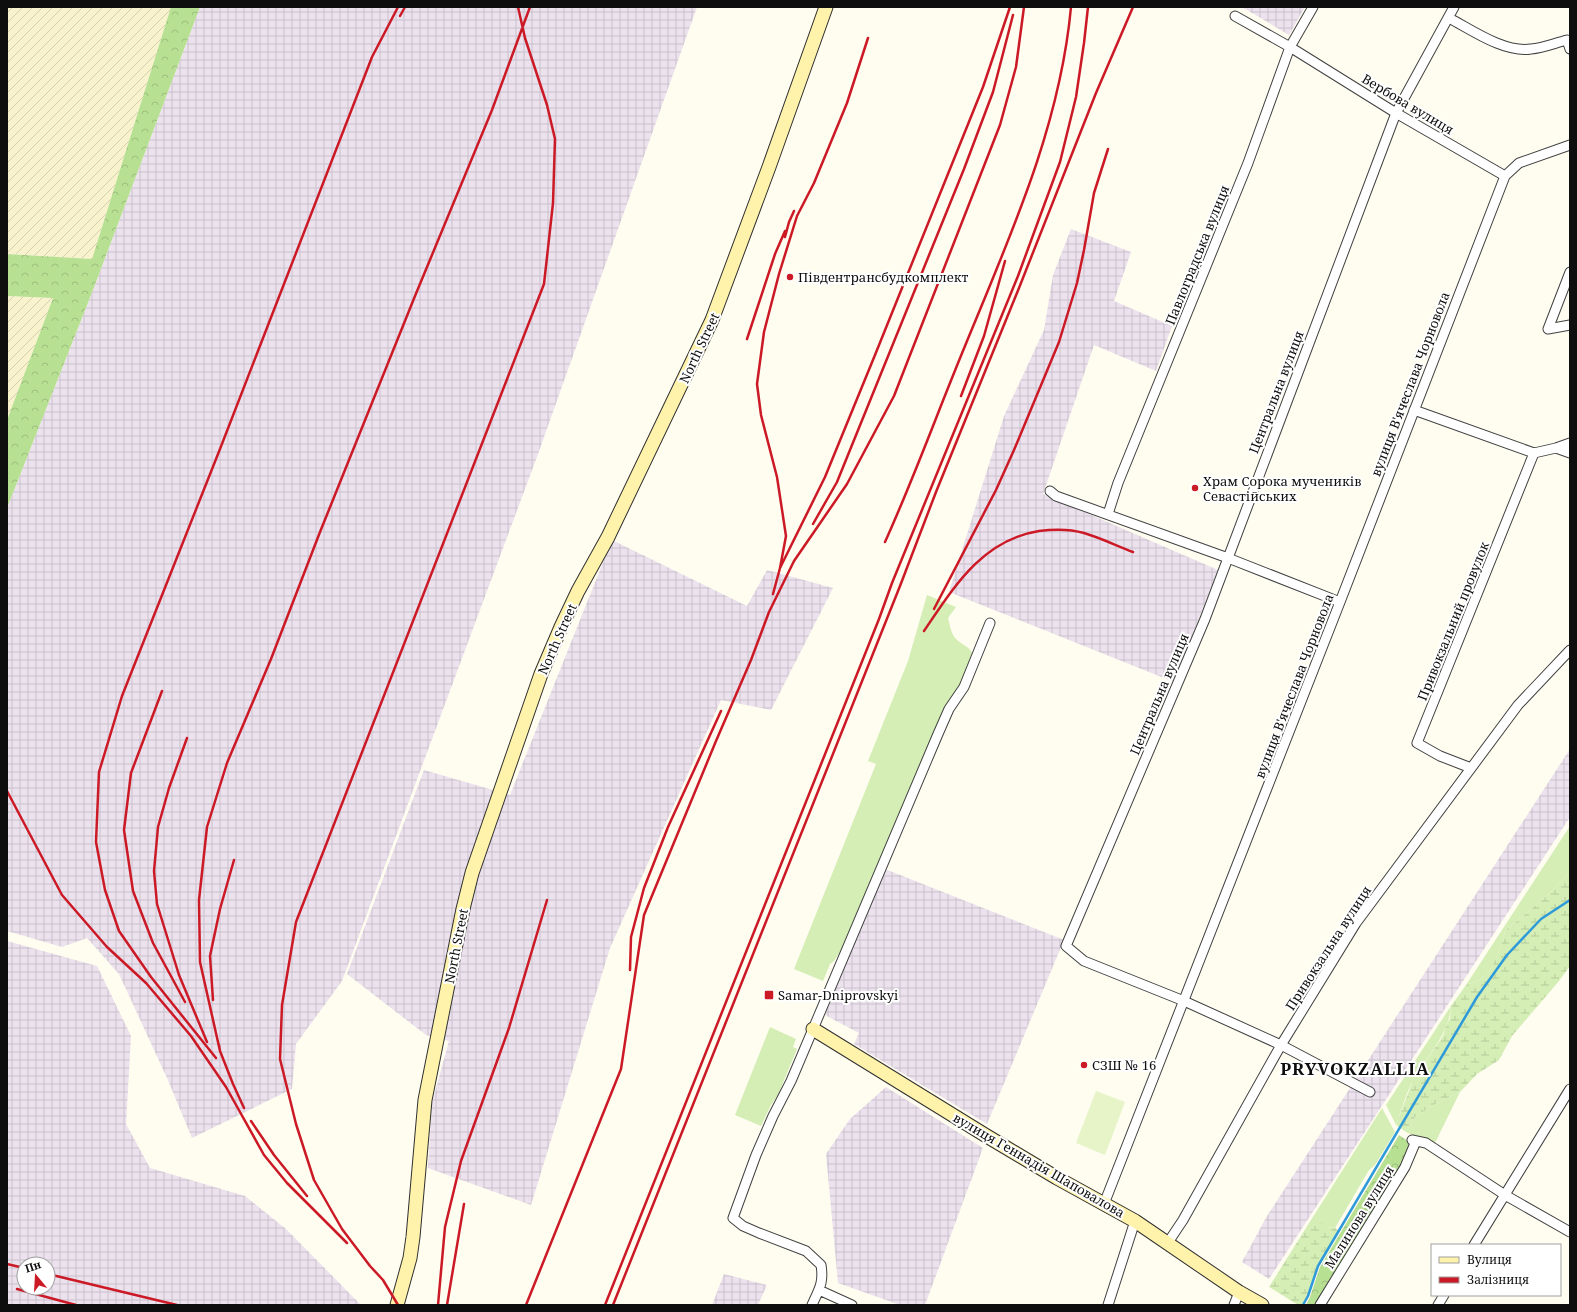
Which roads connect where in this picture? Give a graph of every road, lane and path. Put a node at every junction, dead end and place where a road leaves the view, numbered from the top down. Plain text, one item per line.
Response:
1 (826, 7) edge
2 (1313, 7) edge
3 (1454, 7) edge
4 (1235, 16) dead end
5 (1449, 18) junction
6 (1568, 38) edge
7 (1290, 47) junction
8 (1570, 49) edge
9 (1396, 113) junction
10 (1570, 145) edge
11 (1505, 176) junction
12 (1570, 272) edge
13 (1570, 325) edge
14 (1414, 410) junction
15 (1570, 443) edge
16 (1556, 448) junction
17 (1534, 453) junction
18 (1570, 453) edge
19 (1050, 491) dead end
20 (1108, 514) junction
21 (1228, 558) junction
22 (1340, 602) junction
23 (990, 623) dead end
24 (1570, 650) edge
25 (1471, 768) junction
26 (1184, 1001) junction
27 (813, 1028) junction
28 (1281, 1045) junction
29 (1570, 1089) edge
30 (1370, 1092) dead end
31 (1504, 1195) junction
32 (1104, 1204) junction
33 (1135, 1221) junction
34 (1570, 1232) edge
35 (1167, 1244) junction
36 (1475, 1244) edge
37 (819, 1290) junction
38 (1239, 1292) junction
39 (1443, 1296) edge
40 (397, 1305) edge
41 (812, 1305) edge
42 (852, 1305) edge
43 (1108, 1305) edge
44 (1234, 1305) edge
45 (1262, 1305) edge
46 (1320, 1305) edge
47 (1438, 1305) edge

1 - 40 street, North Street
2 - 7 street, Павлоградська вулиця
3 - 5 street, Центральна вулиця
4 - 7 street, Вербова вулиця
5 - 6 street
5 - 9 street, Центральна вулиця
6 - 8 street
7 - 9 street, Вербова вулиця
7 - 20 street, Павлоградська вулиця
9 - 11 street, Вербова вулиця
9 - 21 street, Центральна вулиця
10 - 11 street
11 - 14 street, вулиця В'ячеслава Чорновола
12 - 13 street
14 - 17 street
14 - 22 street, вулиця В'ячеслава Чорновола
15 - 16 street
16 - 17 street
16 - 18 street
17 - 25 street, Привокзальний провулок
19 - 20 street
20 - 21 street
21 - 22 street
21 - 26 street, Центральна вулиця
22 - 26 street, вулиця В'ячеслава Чорновола
23 - 27 street
24 - 25 street, Привокзальна вулиця
25 - 28 street, Привокзальна вулиця
26 - 28 street
26 - 32 street, вулиця В'ячеслава Чорновола
27 - 32 street, вулиця Геннадія Шаповалова
27 - 37 street
28 - 30 street
28 - 35 street, Привокзальна вулиця
29 - 31 street
31 - 34 street
31 - 36 street
31 - 46 street, Малинова вулиця
32 - 33 street, вулиця Геннадія Шаповалова
33 - 35 street, вулиця Геннадія Шаповалова
33 - 43 street
35 - 38 street, вулиця Геннадія Шаповалова
37 - 41 street
37 - 42 street
38 - 44 street
38 - 45 street, вулиця Геннадія Шаповалова
39 - 47 street

